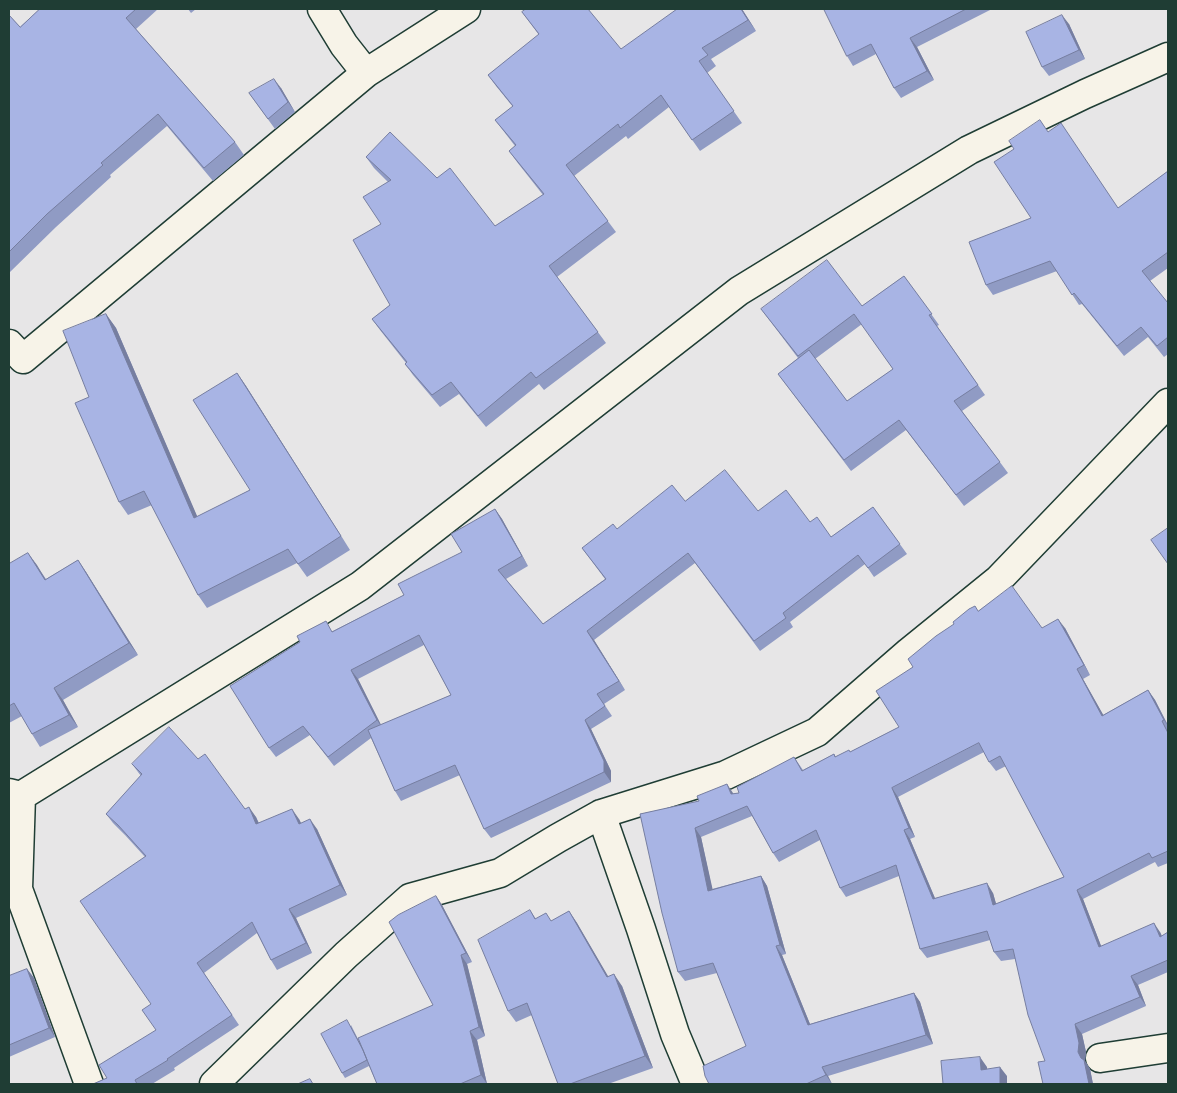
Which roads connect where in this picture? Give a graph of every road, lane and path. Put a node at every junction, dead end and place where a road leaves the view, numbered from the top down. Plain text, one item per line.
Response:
1 (322, 9) edge
2 (466, 9) edge
3 (1168, 57) edge
4 (366, 73) junction
5 (9, 344) edge
6 (1168, 403) edge
7 (15, 795) edge
8 (601, 814) junction
9 (1168, 1048) edge
10 (1100, 1058) dead end
11 (89, 1084) edge
12 (214, 1084) edge
13 (696, 1084) edge

1 - 4 street
2 - 4 street
3 - 7 street
4 - 5 street
6 - 8 street
7 - 11 street
8 - 12 street
8 - 13 street
9 - 10 street

